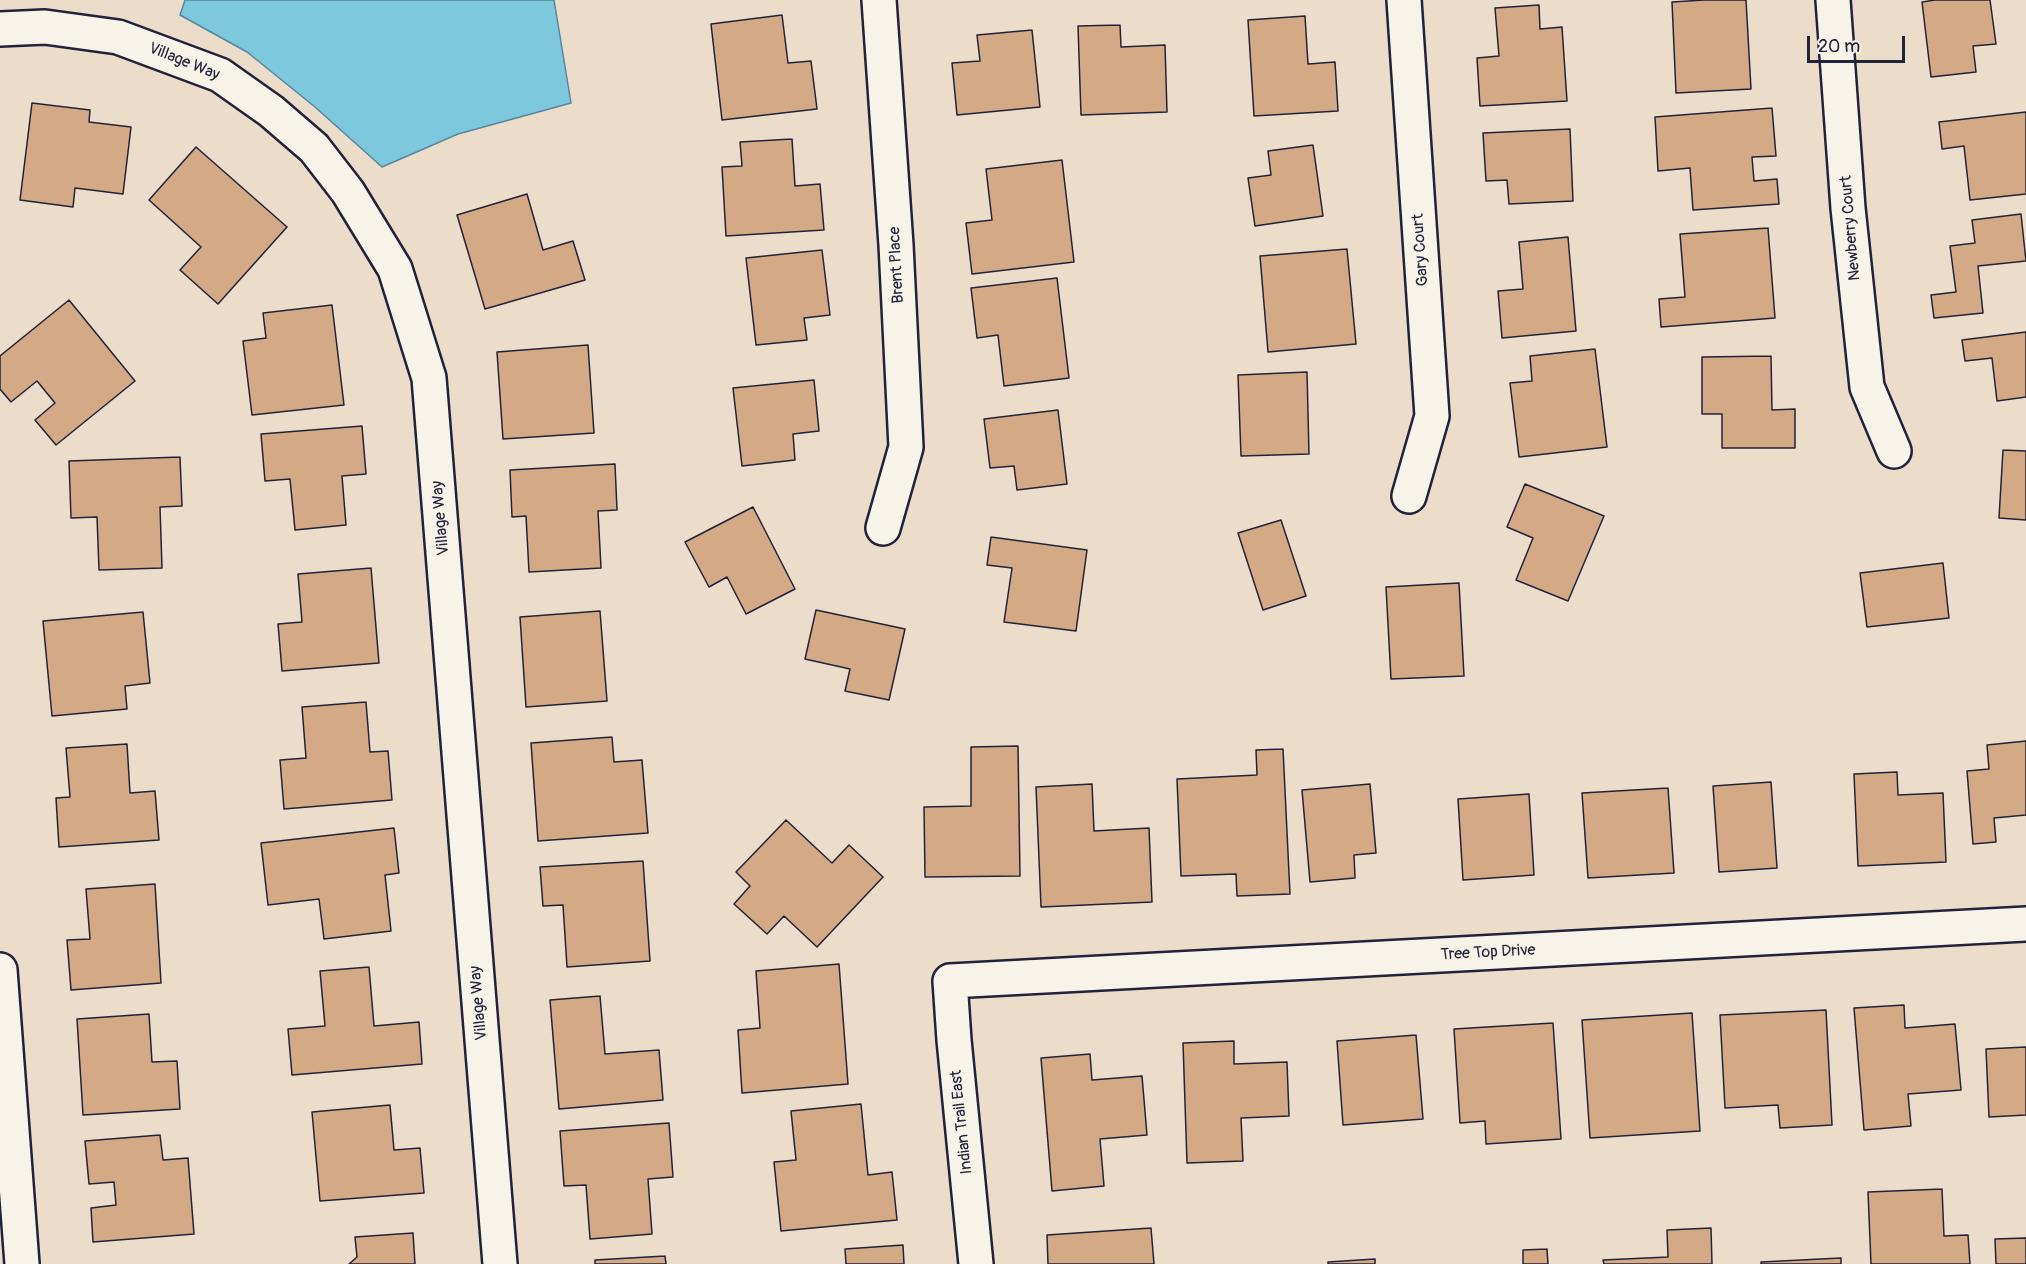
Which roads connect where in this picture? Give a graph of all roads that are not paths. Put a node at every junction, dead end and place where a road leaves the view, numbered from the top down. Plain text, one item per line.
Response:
1 (879, 0) edge
2 (1404, 0) edge
3 (1833, 0) edge
4 (0, 29) edge
5 (1894, 451) dead end
6 (1409, 496) dead end
7 (883, 528) dead end
8 (2026, 924) edge
9 (0, 970) edge
10 (950, 981) joint
11 (22, 1264) edge
12 (500, 1264) edge
13 (976, 1264) edge

1 - 7 street, Brent Place
2 - 6 street, Gary Court
3 - 5 street, Newberry Court
4 - 12 street, Village Way
8 - 10 street, Tree Top Drive
9 - 11 street
10 - 13 street, Indian Trail East

